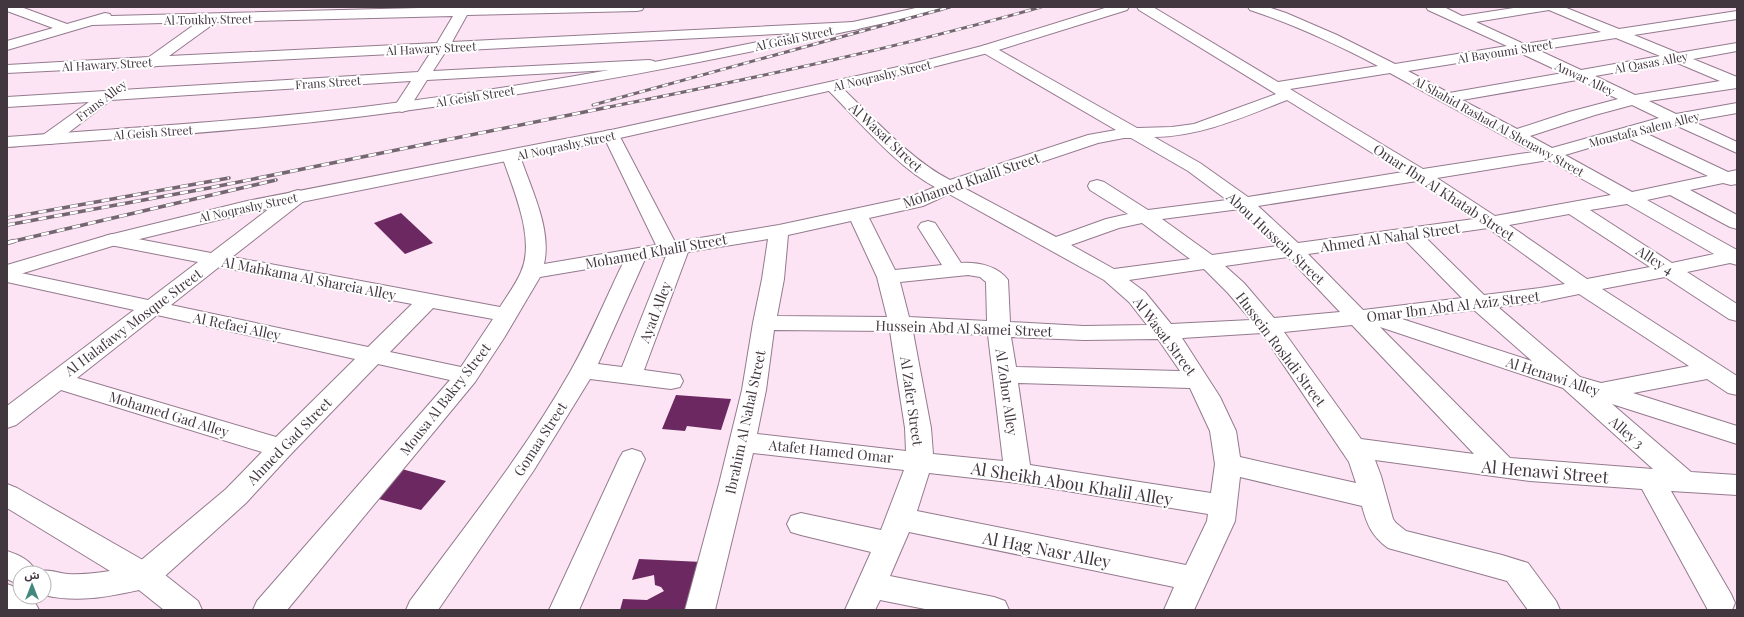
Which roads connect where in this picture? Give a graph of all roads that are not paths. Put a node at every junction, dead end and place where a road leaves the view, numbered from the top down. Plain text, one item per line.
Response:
1 (9, 7) edge
2 (137, 7) edge
3 (937, 7) edge
4 (1122, 7) edge
5 (1144, 7) edge
6 (1255, 7) edge
7 (1433, 7) edge
8 (1478, 7) edge
9 (1546, 7) edge
10 (1552, 7) edge
11 (463, 10) edge
12 (645, 12) edge
13 (212, 13) edge
14 (336, 13) edge
15 (1494, 15) junction
16 (1737, 15) edge
17 (1460, 20) junction
18 (91, 21) junction
19 (1674, 25) junction
20 (534, 26) dead end
21 (854, 26) junction
22 (66, 28) junction
23 (316, 29) dead end
24 (1697, 33) dead end
25 (1618, 34) junction
26 (648, 36) junction
27 (1712, 39) dead end
28 (530, 43) junction
29 (7, 46) edge
30 (1736, 47) edge
31 (441, 48) junction
32 (1522, 48) junction
33 (987, 49) junction
34 (1677, 58) junction
35 (152, 62) junction
36 (650, 66) junction
37 (1394, 68) junction
38 (7, 69) edge
39 (1579, 75) junction
40 (422, 76) junction
41 (1737, 82) edge
42 (833, 87) junction
43 (1281, 91) junction
44 (107, 96) junction
45 (1447, 98) junction
46 (1633, 100) junction
47 (7, 102) edge
48 (402, 107) junction
49 (1737, 108) edge
50 (1674, 119) junction
51 (1627, 131) junction
52 (1135, 133) junction
53 (611, 135) junction
54 (1516, 135) junction
55 (49, 139) junction
56 (7, 142) edge
57 (1737, 148) edge
58 (1551, 154) junction
59 (511, 156) junction
60 (1422, 176) junction
61 (1734, 179) edge
62 (1097, 186) dead end
63 (948, 187) junction
64 (1674, 189) junction
65 (298, 196) junction
66 (1628, 198) junction
67 (1244, 203) junction
68 (1573, 208) junction
69 (857, 214) junction
70 (1145, 216) junction
71 (1492, 222) junction
72 (1737, 223) edge
73 (928, 227) dead end
74 (779, 231) junction
75 (1411, 235) junction
76 (112, 240) junction
77 (1055, 244) junction
78 (674, 248) junction
79 (1294, 250) junction
80 (637, 254) junction
81 (1736, 257) edge
82 (214, 260) junction
83 (1208, 262) junction
84 (955, 270) junction
85 (1671, 270) junction
86 (7, 272) edge
87 (532, 272) junction
88 (7, 276) edge
89 (1111, 276) junction
90 (888, 277) junction
91 (1585, 288) junction
92 (428, 300) junction
93 (1481, 304) junction
94 (154, 307) junction
95 (1737, 314) edge
96 (507, 315) junction
97 (1364, 317) junction
98 (764, 323) junction
99 (900, 324) junction
100 (1268, 326) junction
101 (999, 330) junction
102 (1165, 332) junction
103 (372, 355) junction
104 (583, 370) junction
105 (1711, 370) junction
106 (1005, 375) junction
107 (467, 376) junction
108 (630, 376) junction
109 (57, 380) junction
110 (1198, 380) junction
111 (672, 381) dead end
112 (1569, 382) junction
113 (1737, 387) edge
114 (1600, 391) junction
115 (7, 419) edge
116 (1737, 435) edge
117 (742, 442) junction
118 (281, 448) junction
119 (1354, 448) junction
120 (632, 459) dead end
121 (920, 461) junction
122 (1228, 464) junction
123 (1503, 468) junction
124 (1018, 472) junction
125 (1651, 480) junction
126 (1685, 482) junction
127 (1737, 485) edge
128 (7, 495) edge
129 (1374, 498) junction
130 (1223, 506) junction
131 (801, 524) dead end
132 (894, 531) junction
133 (144, 576) junction
134 (1194, 579) junction
135 (52, 585) edge
136 (7, 597) edge
137 (865, 598) edge
138 (1720, 603) dead end
139 (24, 610) edge
140 (187, 610) edge
141 (268, 610) edge
142 (421, 610) edge
143 (564, 610) edge
144 (700, 610) edge
145 (994, 610) edge
146 (1179, 610) edge
147 (1546, 610) edge

1 - 22 street
2 - 18 street
3 - 21 street, Al Geish Street
4 - 33 street, Al Noqrashy Street
5 - 43 street, Omar Ibn Al Khatab Street
6 - 37 street, Al Shahid Rashad Al Shenawy Street
7 - 17 street, Anwar Alley
8 - 15 street
9 - 15 street
10 - 25 street
11 - 12 street, Al Toukhy Street
11 - 14 street, Al Toukhy Street
11 - 31 street
12 - 26 street
13 - 14 street, Al Toukhy Street
13 - 18 street, Al Toukhy Street
13 - 35 street, Frans Alley
14 - 23 street
15 - 17 street
16 - 19 street, Al Bayoumi Street
17 - 32 street, Anwar Alley
18 - 22 street
19 - 24 street
19 - 25 street, Al Bayoumi Street
20 - 28 street
21 - 26 street, Al Hawary Street
21 - 36 street, Al Geish Street
22 - 29 street
25 - 32 street, Al Bayoumi Street
25 - 34 street
26 - 28 street, Al Hawary Street
26 - 36 street
27 - 30 street
28 - 31 street, Al Hawary Street
30 - 34 street, Al Qasas Alley
31 - 35 street, Al Hawary Street
31 - 40 street
32 - 37 street, Al Bayoumi Street
32 - 39 street, Anwar Alley
33 - 42 street, Al Noqrashy Street
33 - 52 street, Abou Hussein Street
34 - 39 street, Al Qasas Alley
34 - 41 street
35 - 38 street, Al Hawary Street
35 - 44 street, Frans Alley
36 - 40 street, Frans Street
36 - 48 street, Al Geish Street
37 - 43 street, Al Bayoumi Street
37 - 45 street, Al Shahid Rashad Al Shenawy Street
39 - 45 street, Al Qasas Alley
39 - 46 street, Anwar Alley
40 - 44 street, Frans Street
40 - 48 street
41 - 46 street
42 - 53 street, Al Noqrashy Street
42 - 63 street, Al Wasat Street
43 - 52 street, Mohamed Khalil Street
43 - 60 street, Omar Ibn Al Khatab Street
44 - 47 street, Frans Street
44 - 55 street, Frans Alley
45 - 54 street, Al Shahid Rashad Al Shenawy Street
46 - 50 street, Anwar Alley
46 - 54 street
48 - 55 street, Al Geish Street
49 - 50 street, Moustafa Salem Alley
50 - 51 street, Moustafa Salem Alley
50 - 57 street, Anwar Alley
51 - 58 street, Moustafa Salem Alley
51 - 61 street
52 - 63 street, Mohamed Khalil Street
52 - 67 street, Abou Hussein Street
53 - 59 street, Al Noqrashy Street
53 - 78 street
54 - 58 street, Al Shahid Rashad Al Shenawy Street
55 - 56 street, Al Geish Street
58 - 60 street, Moustafa Salem Alley
58 - 66 street, Al Shahid Rashad Al Shenawy Street
59 - 65 street, Al Noqrashy Street
59 - 87 street, Mousa Al Bakry Street
60 - 67 street, Moustafa Salem Alley
60 - 71 street, Omar Ibn Al Khatab Street
61 - 64 street, Ahmed Al Nahal Street
62 - 70 street, Hussein Roshdi Street
63 - 69 street, Mohamed Khalil Street
63 - 77 street, Al Wasat Street
64 - 66 street, Ahmed Al Nahal Street
64 - 72 street
65 - 76 street, Al Noqrashy Street
65 - 82 street, Al Halafawy Mosque Street
66 - 68 street, Ahmed Al Nahal Street
66 - 81 street, Al Shahid Rashad Al Shenawy Street
67 - 70 street, Moustafa Salem Alley
67 - 79 street, Abou Hussein Street
68 - 71 street, Ahmed Al Nahal Street
68 - 85 street, Alley 4
69 - 74 street, Mohamed Khalil Street
69 - 90 street, Al Zafer Street
70 - 77 street, Moustafa Salem Alley
70 - 83 street, Hussein Roshdi Street
71 - 75 street, Ahmed Al Nahal Street
71 - 91 street, Omar Ibn Al Khatab Street
73 - 84 street
74 - 78 street, Mohamed Khalil Street
74 - 98 street, Ibrahim Al Nahal Street
75 - 79 street, Ahmed Al Nahal Street
75 - 93 street, Alley 3
76 - 82 street, Al Mahkama Al Shareia Alley
76 - 86 street, Al Noqrashy Street
77 - 89 street, Al Wasat Street
78 - 80 street, Mohamed Khalil Street
78 - 108 street, Ayad Alley
79 - 83 street, Ahmed Al Nahal Street
79 - 97 street, Abou Hussein Street
80 - 87 street, Mohamed Khalil Street
80 - 104 street, Gomaa Street
81 - 85 street, Omar Ibn Abd Al Aziz Street
82 - 92 street, Al Mahkama Al Shareia Alley
82 - 94 street, Al Halafawy Mosque Street
83 - 89 street, Ahmed Al Nahal Street
83 - 100 street, Hussein Roshdi Street
84 - 90 street, Al Zohor Alley
84 - 101 street, Al Zohor Alley
85 - 91 street, Omar Ibn Abd Al Aziz Street
85 - 95 street, Alley 4
87 - 96 street, Mousa Al Bakry Street
88 - 94 street, Al Refaei Alley
89 - 102 street, Al Wasat Street
90 - 99 street, Al Zafer Street
91 - 93 street, Omar Ibn Abd Al Aziz Street
91 - 105 street, Omar Ibn Al Khatab Street
92 - 96 street, Al Mahkama Al Shareia Alley
92 - 103 street, Ahmed Gad Street
93 - 97 street, Omar Ibn Abd Al Aziz Street
93 - 112 street, Alley 3
94 - 103 street, Al Refaei Alley
94 - 109 street, Al Halafawy Mosque Street
96 - 107 street, Mousa Al Bakry Street
97 - 100 street, Omar Ibn Abd Al Aziz Street
97 - 112 street, Al Henawi Alley
97 - 123 street, Abou Hussein Street
98 - 99 street, Hussein Abd Al Samei Street
98 - 117 street, Ibrahim Al Nahal Street
99 - 101 street, Hussein Abd Al Samei Street
99 - 121 street, Al Zafer Street
100 - 102 street, Omar Ibn Abd Al Aziz Street
100 - 119 street, Hussein Roshdi Street
101 - 102 street, Hussein Abd Al Samei Street
101 - 106 street, Al Zohor Alley
102 - 110 street, Al Wasat Street
103 - 107 street, Al Refaei Alley
103 - 118 street, Ahmed Gad Street
104 - 108 street
104 - 142 street, Gomaa Street
105 - 113 street, Omar Ibn Al Khatab Street
105 - 114 street
106 - 110 street
106 - 124 street, Al Zohor Alley
107 - 141 street, Mousa Al Bakry Street
108 - 111 street
109 - 115 street, Al Halafawy Mosque Street
109 - 118 street, Mohamed Gad Alley
110 - 122 street, Al Wasat Street
112 - 114 street, Al Henawi Alley
112 - 126 street, Alley 3
114 - 116 street, Al Henawi Alley
117 - 121 street, Atafet Hamed Omar
117 - 144 street, Ibrahim Al Nahal Street
118 - 133 street, Ahmed Gad Street
119 - 123 street, Al Henawi Street
119 - 129 street, Hussein Roshdi Street
120 - 143 street
121 - 124 street, Al Sheikh Abou Khalil Alley
121 - 132 street, Al Zafer Street
122 - 129 street
122 - 130 street, Al Wasat Street
123 - 125 street, Al Henawi Street
124 - 130 street, Al Sheikh Abou Khalil Alley
125 - 126 street, Al Henawi Street
125 - 138 street
126 - 127 street, Al Henawi Street
128 - 133 street
129 - 147 street, Hussein Roshdi Street
130 - 134 street, Al Wasat Street
131 - 132 street, Al Hag Nasr Alley
132 - 134 street, Al Hag Nasr Alley
132 - 137 street, Al Zafer Street
133 - 135 street
133 - 140 street
134 - 146 street, Al Wasat Street
136 - 139 street
137 - 145 street

